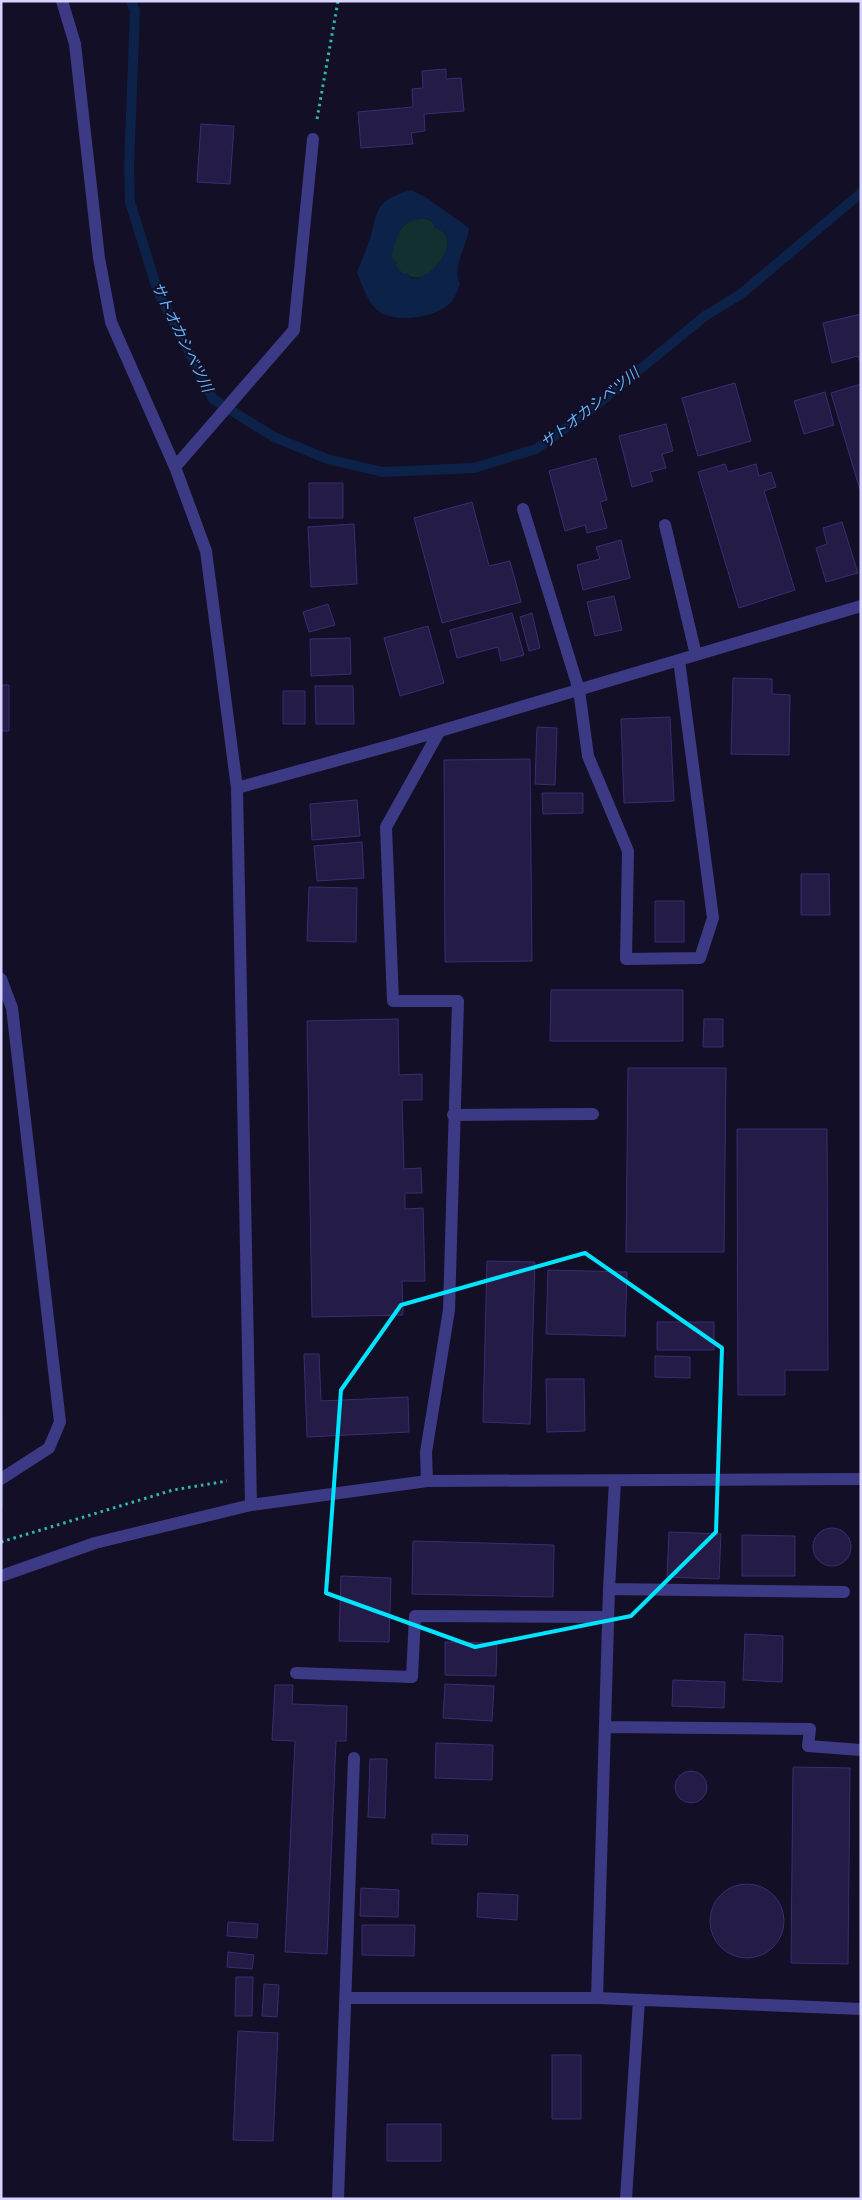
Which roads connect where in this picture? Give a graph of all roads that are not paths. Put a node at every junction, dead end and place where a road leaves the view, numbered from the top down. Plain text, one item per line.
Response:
1 (62, 1) edge
2 (313, 139) road end
3 (175, 467) junction
4 (523, 510) dead end
5 (664, 525) dead end
6 (861, 606) edge
7 (696, 655) junction
8 (680, 660) junction
9 (579, 690) junction
10 (439, 732) junction
11 (238, 788) junction
12 (1, 979) edge
13 (594, 1114) dead end
14 (453, 1115) junction
15 (1, 1479) edge
16 (861, 1479) edge
17 (615, 1481) junction
18 (426, 1482) junction
19 (251, 1505) junction
20 (1, 1576) edge
21 (609, 1589) junction
22 (844, 1592) dead end
23 (608, 1616) junction
24 (296, 1673) dead end
25 (605, 1727) junction
26 (861, 1750) edge
27 (354, 1758) dead end
28 (346, 1998) junction
29 (597, 1998) junction
30 (639, 2000) junction
31 (861, 2009) edge
32 (338, 2199) edge
33 (626, 2199) edge

1 - 3 street
2 - 3 street
3 - 11 street
4 - 9 street
5 - 7 street
6 - 7 street
7 - 8 street
8 - 9 street
8 - 9 street
9 - 10 street
10 - 11 street
10 - 14 street
11 - 19 street
12 - 15 street
13 - 14 street
14 - 18 street
16 - 17 street
17 - 18 street
17 - 21 street
18 - 19 street
19 - 20 street
21 - 22 street
21 - 23 street
23 - 24 street
23 - 25 street
25 - 26 street
25 - 29 street
27 - 28 street
28 - 29 street
28 - 32 street
29 - 30 street
30 - 31 street
30 - 33 street

